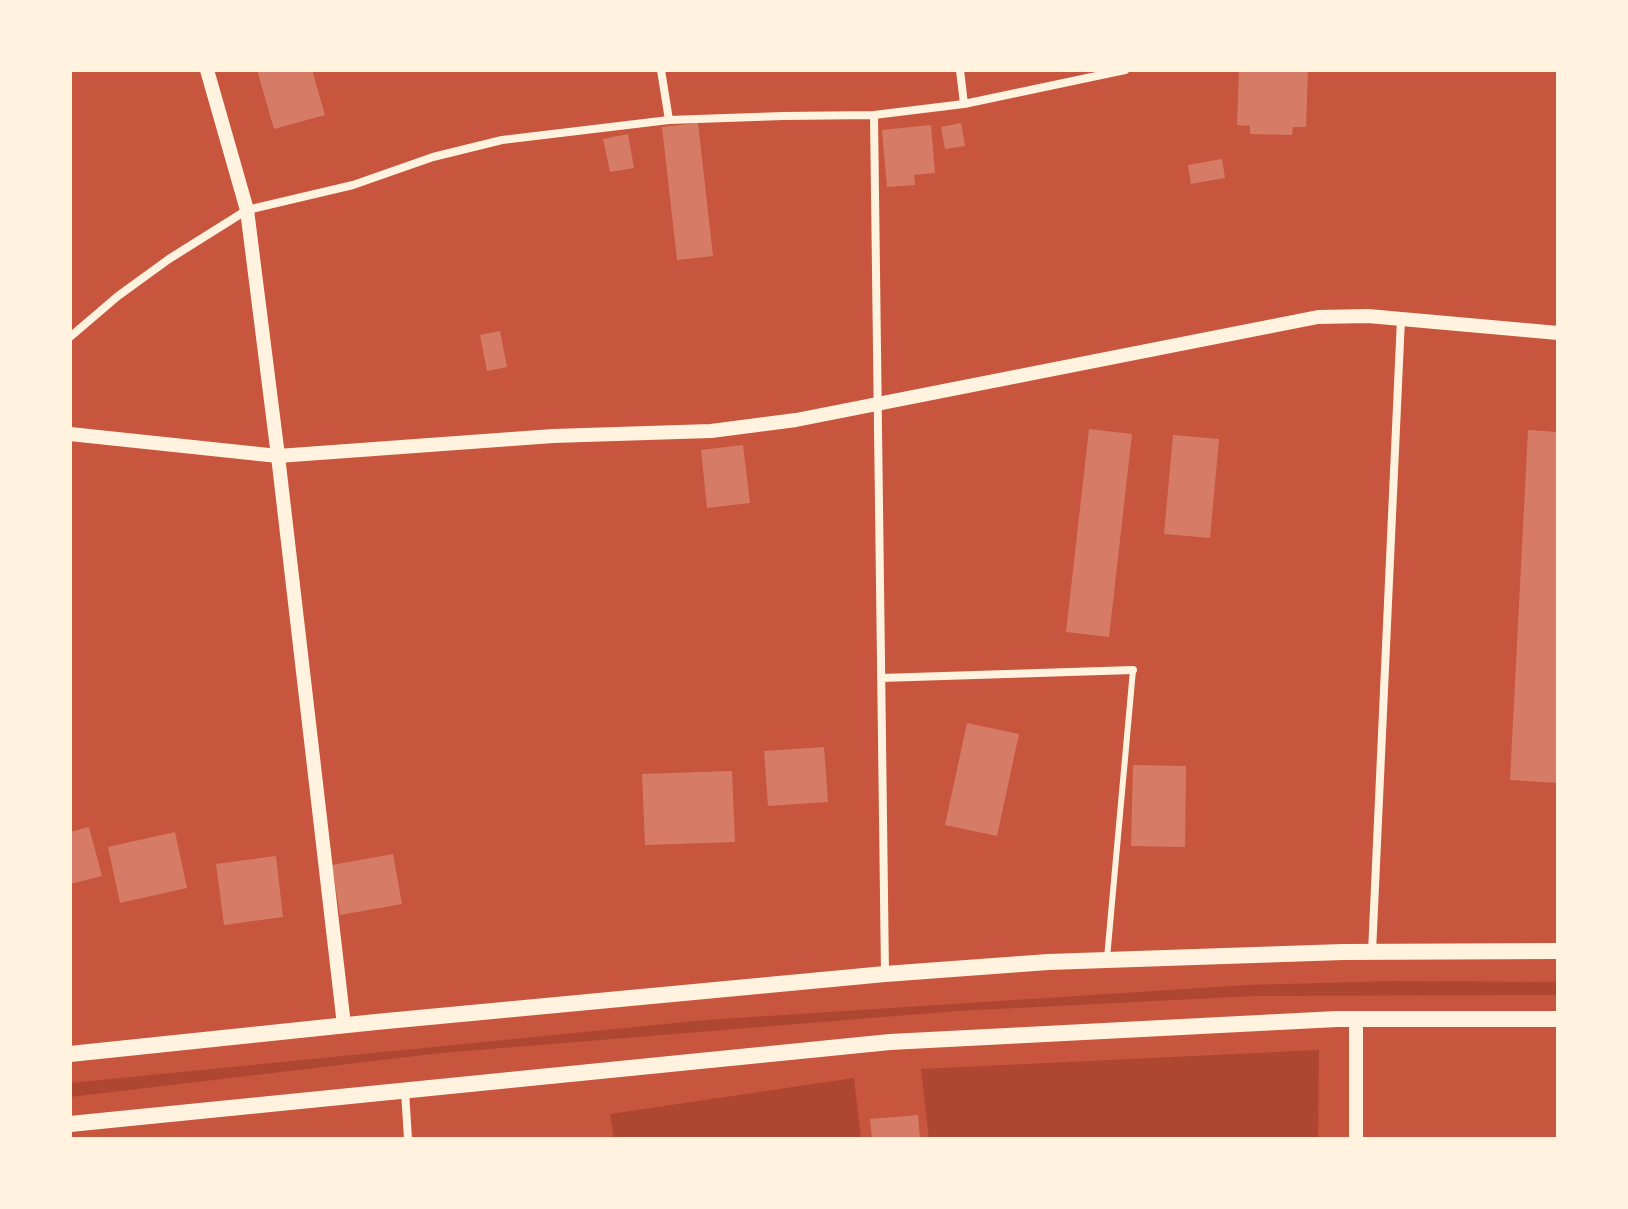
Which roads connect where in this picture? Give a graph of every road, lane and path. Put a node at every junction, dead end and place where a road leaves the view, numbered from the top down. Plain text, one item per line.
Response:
1 (207, 70) edge
2 (661, 70) edge
3 (960, 70) edge
4 (1125, 70) edge
5 (964, 104) junction
6 (874, 115) junction
7 (669, 120) junction
8 (247, 210) junction
9 (1401, 319) junction
10 (1558, 333) edge
11 (70, 337) edge
12 (878, 404) junction
13 (70, 434) edge
14 (278, 456) junction
15 (1133, 670) joint
16 (881, 678) junction
17 (1558, 951) edge
18 (1372, 952) junction
19 (1107, 959) junction
20 (885, 974) junction
21 (1356, 1019) junction
22 (1558, 1019) edge
23 (344, 1025) junction
24 (70, 1054) edge
25 (405, 1090) junction
26 (70, 1124) edge
27 (408, 1139) edge
28 (1356, 1139) edge

1 - 8 street
2 - 7 street
3 - 5 street
4 - 5 street
5 - 6 street
6 - 7 street
6 - 12 street
7 - 8 street
8 - 11 street
8 - 14 street
9 - 10 street
9 - 12 street
9 - 18 street
12 - 14 street
12 - 16 street
13 - 14 street
14 - 23 street
15 - 16 street
15 - 19 lane
16 - 20 street
17 - 18 main road
18 - 19 main road
19 - 20 main road
20 - 23 main road
21 - 22 main road
21 - 25 main road
21 - 28 street
23 - 24 main road
25 - 26 main road
25 - 27 street

